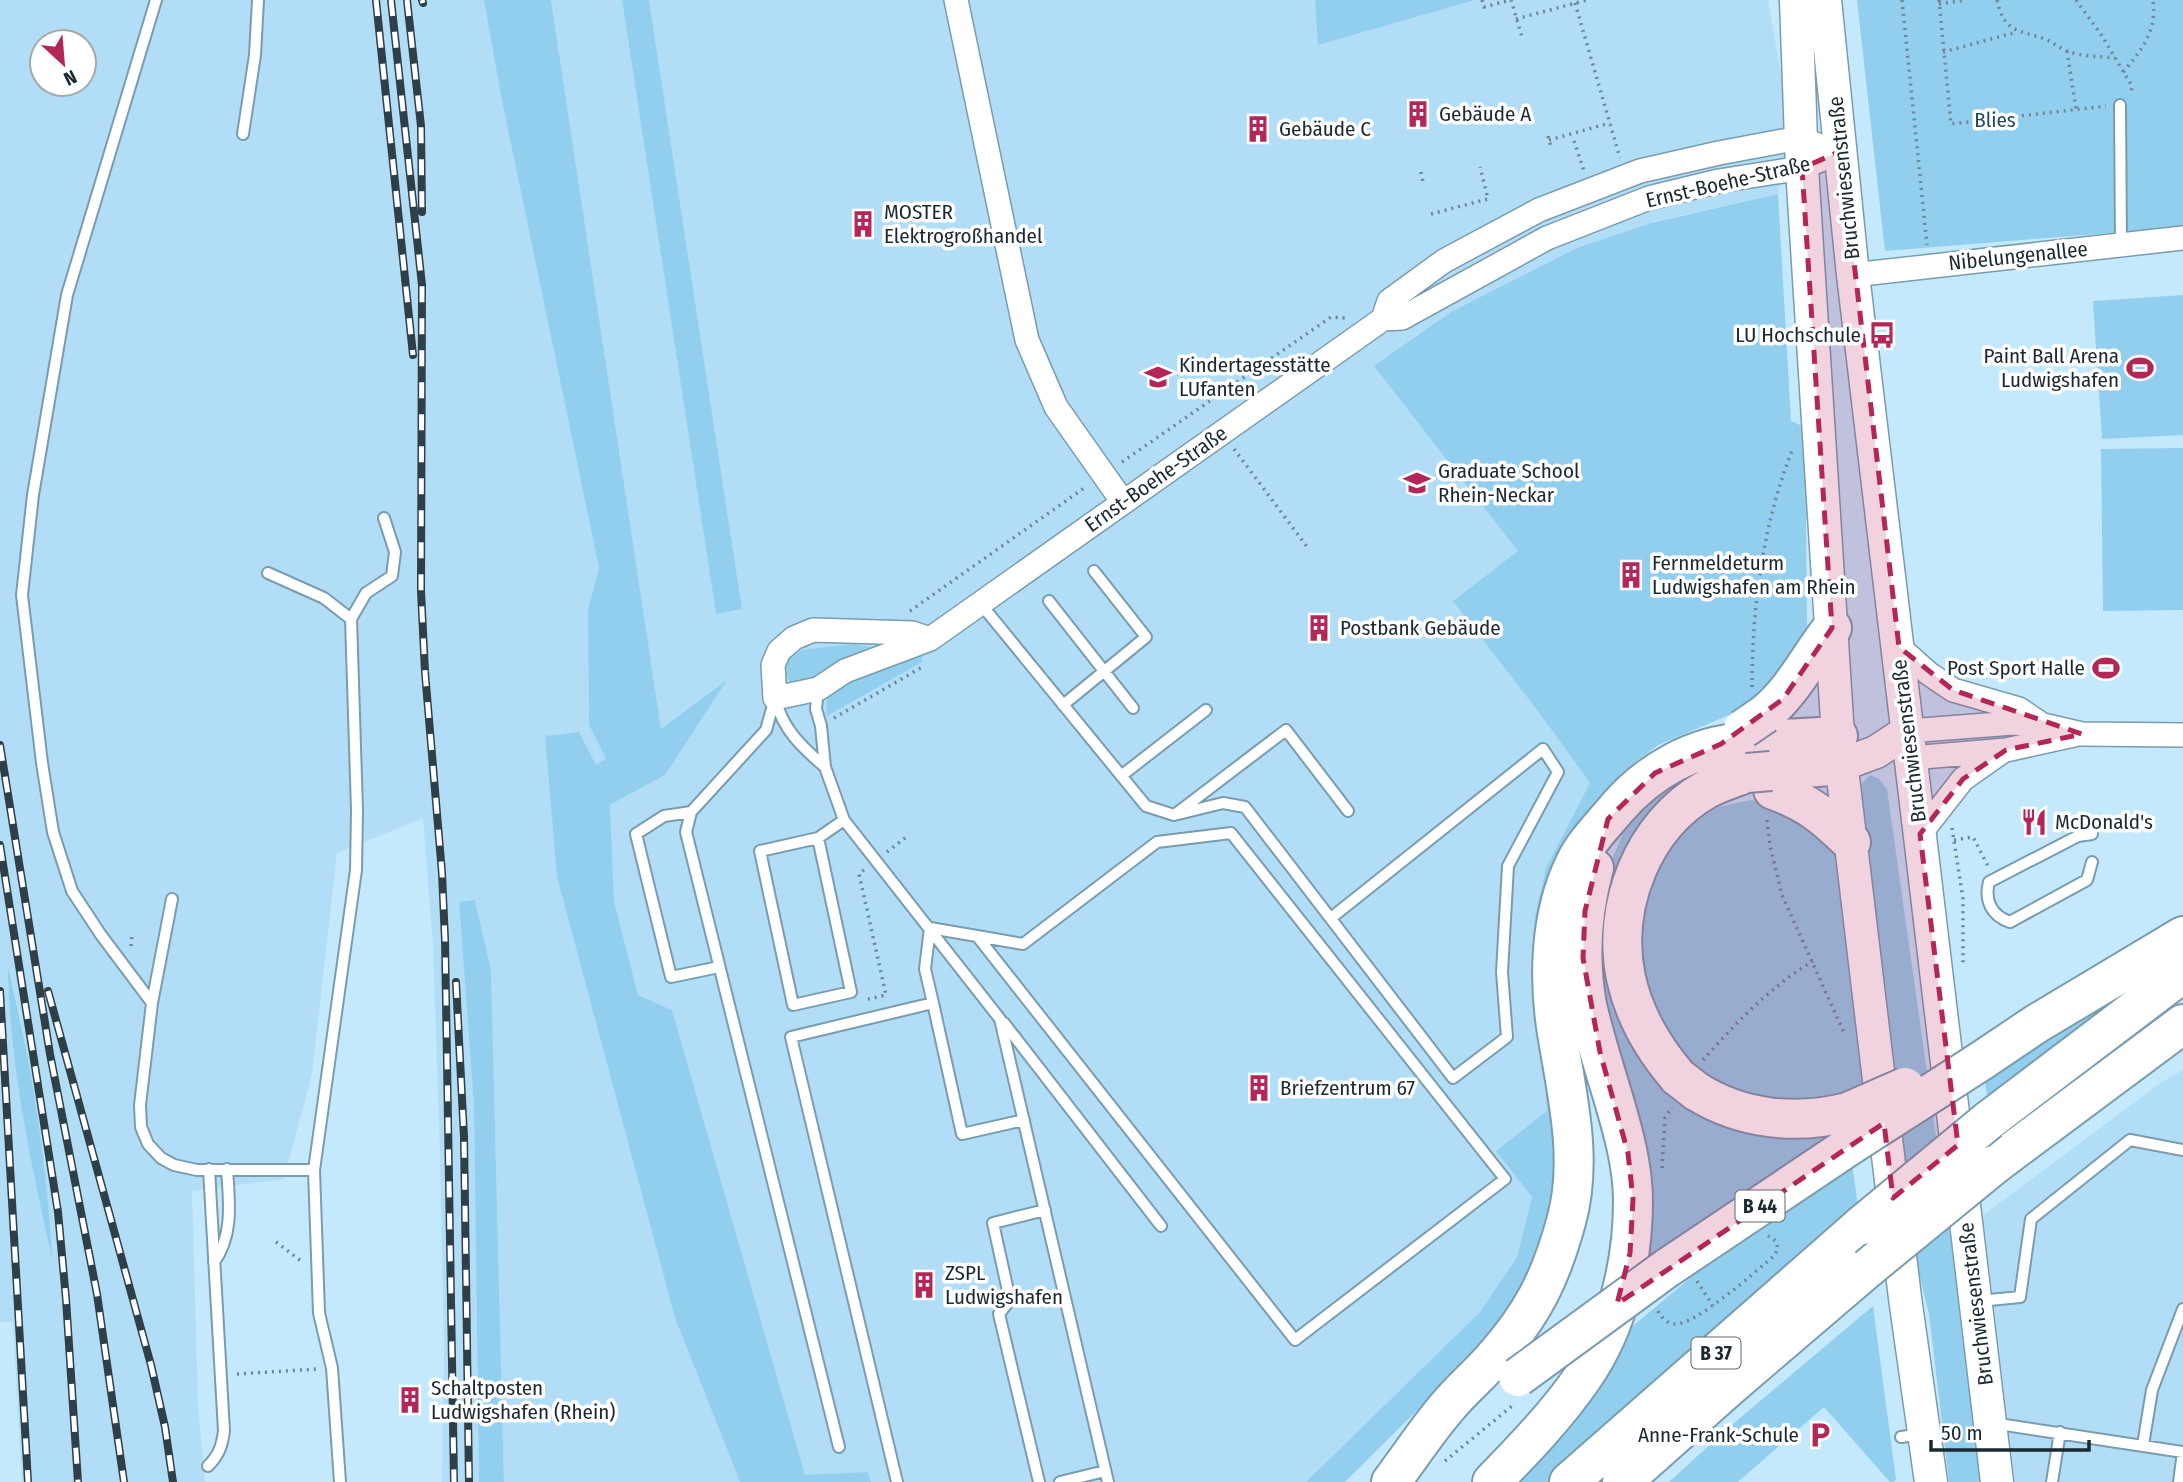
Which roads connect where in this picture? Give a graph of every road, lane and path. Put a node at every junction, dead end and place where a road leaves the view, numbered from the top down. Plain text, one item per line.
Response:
1 (156, 0) edge
2 (258, 0) edge
3 (956, 0) edge
4 (1482, 0) edge
5 (1585, 0) edge
6 (1796, 0) edge
7 (1825, 0) edge
8 (1902, 0) edge
9 (1966, 0) edge
10 (1997, 0) edge
11 (2076, 0) edge
12 (2153, 0) edge
13 (1939, 2) edge
14 (1575, 4) junction
15 (1516, 19) junction
16 (2017, 32) junction
17 (1522, 37) dead end
18 (2067, 51) junction
19 (1943, 52) junction
20 (2115, 58) junction
21 (2123, 72) junction
22 (2120, 105) junction
23 (2077, 109) junction
24 (1610, 123) junction
25 (243, 134) dead end
26 (1574, 141) dead end
27 (1551, 147) dead end
28 (1841, 151) junction
29 (1802, 154) junction
30 (1580, 158) dead end
31 (1480, 167) dead end
32 (1421, 172) dead end
33 (1423, 182) dead end
34 (1641, 183) junction
35 (1431, 214) dead end
36 (2183, 238) edge
37 (2121, 244) junction
38 (1929, 265) junction
39 (1451, 273) junction
40 (1853, 275) junction
41 (1383, 319) junction
42 (1222, 432) junction
43 (1796, 438) dead end
44 (1104, 475) junction
45 (1123, 502) junction
46 (384, 518) dead end
47 (1308, 548) dead end
48 (1094, 571) dead end
49 (268, 573) dead end
50 (1049, 601) dead end
51 (980, 603) junction
52 (900, 618) dead end
53 (351, 619) junction
54 (1832, 628) junction
55 (930, 639) junction
56 (1899, 647) junction
57 (1104, 672) junction
58 (818, 689) junction
59 (775, 698) junction
60 (1063, 705) junction
61 (1133, 708) dead end
62 (1206, 710) dead end
63 (2043, 725) junction
64 (821, 726) junction
65 (2082, 734) junction
66 (2183, 735) edge
67 (1910, 744) junction
68 (1839, 750) junction
69 (2006, 750) junction
70 (1754, 754) junction
71 (825, 767) junction
72 (1121, 776) junction
73 (1348, 811) dead end
74 (691, 812) junction
75 (1174, 816) junction
76 (1608, 819) junction
77 (844, 820) junction
78 (1920, 834) junction
79 (2092, 834) dead end
80 (909, 835) dead end
81 (818, 838) junction
82 (1851, 842) junction
83 (877, 860) junction
84 (2092, 862) dead end
85 (172, 899) dead end
86 (1331, 918) junction
87 (930, 928) junction
88 (132, 934) dead end
89 (977, 936) junction
90 (2183, 936) edge
91 (131, 946) dead end
92 (719, 967) junction
93 (2183, 973) edge
94 (851, 992) junction
95 (152, 1003) junction
96 (933, 1003) junction
97 (1000, 1019) junction
98 (2183, 1024) edge
99 (2183, 1054) edge
100 (1688, 1082) junction
101 (2078, 1101) junction
102 (1024, 1119) junction
103 (1850, 1128) junction
104 (2183, 1150) edge
105 (209, 1169) junction
106 (227, 1169) junction
107 (314, 1170) junction
108 (1662, 1173) dead end
109 (1045, 1210) junction
110 (1161, 1226) dead end
111 (1761, 1236) dead end
112 (276, 1242) dead end
113 (214, 1262) junction
114 (1680, 1272) junction
115 (319, 1276) junction
116 (1976, 1301) junction
117 (1654, 1304) dead end
118 (1713, 1306) junction
119 (2183, 1310) edge
120 (332, 1368) junction
121 (233, 1374) dead end
122 (1518, 1390) junction
123 (1990, 1423) junction
124 (2060, 1432) junction
125 (2143, 1445) junction
126 (839, 1447) dead end
127 (2183, 1452) edge
128 (208, 1466) dead end
129 (1436, 1467) dead end
130 (1106, 1476) edge
131 (340, 1482) edge
132 (897, 1482) edge
133 (1039, 1482) edge
134 (1060, 1482) edge
135 (1391, 1482) edge
136 (1492, 1482) edge
137 (1569, 1482) edge
138 (1622, 1482) edge
139 (1931, 1482) edge
140 (1997, 1482) edge
141 (2052, 1482) edge
142 (2179, 1482) edge

1 - 95 lane
2 - 25 lane
3 - 44 street
4 - 15 path
5 - 14 path
6 - 29 main road, Bruchwiesenstraße
7 - 28 main road, Bruchwiesenstraße
8 - 38 path
9 - 13 path
10 - 16 path
11 - 20 path
12 - 21 path
13 - 19 path
14 - 15 path
14 - 24 path
15 - 17 path
16 - 18 path
16 - 19 path
18 - 20 path
18 - 23 path
19 - 23 path
20 - 21 path
21 - 22 path
22 - 23 path
22 - 37 lane
24 - 27 path
24 - 34 path
26 - 30 path
28 - 29 street, Ernst-Boehe-Straße
28 - 40 main road, Bruchwiesenstraße
29 - 34 street, Ernst-Boehe-Straße
29 - 54 main road, Bruchwiesenstraße
31 - 35 path
32 - 33 path
34 - 39 street, Ernst-Boehe-Straße
34 - 39 street, Ernst-Boehe-Straße
36 - 37 street, Nibelungenallee
37 - 38 street, Nibelungenallee
38 - 40 street, Nibelungenallee
39 - 41 street, Ernst-Boehe-Straße
40 - 56 main road, Bruchwiesenstraße
41 - 42 street, Ernst-Boehe-Straße
41 - 44 path
42 - 45 street, Ernst-Boehe-Straße
42 - 47 path
43 - 70 path
44 - 45 street
44 - 52 path
45 - 51 street, Ernst-Boehe-Straße
46 - 53 lane
48 - 57 lane
49 - 53 lane
50 - 57 lane
51 - 55 street, Ernst-Boehe-Straße
51 - 60 lane
53 - 107 lane
54 - 68 main road, Bruchwiesenstraße
54 - 70 highway
55 - 58 street, Ernst-Boehe-Straße
55 - 59 street
55 - 64 path
56 - 63 street
56 - 67 main road, Bruchwiesenstraße
57 - 60 lane
57 - 61 lane
58 - 59 street, Ernst-Boehe-Straße
58 - 64 lane
59 - 71 lane
59 - 74 lane
60 - 72 lane
62 - 72 lane
63 - 65 street
63 - 67 street
64 - 71 lane
65 - 66 street
65 - 69 street
67 - 68 main road
67 - 69 street
67 - 78 main road, Bruchwiesenstraße
68 - 70 highway
68 - 82 main road, Bruchwiesenstraße
69 - 78 street
70 - 76 highway
70 - 82 highway
70 - 100 path
70 - 100 highway
71 - 77 lane
72 - 75 lane
73 - 75 lane
74 - 92 lane
74 - 92 lane
75 - 86 lane
76 - 135 highway
76 - 136 highway
77 - 81 lane
77 - 83 lane
78 - 116 main road, Bruchwiesenstraße
79 - 84 lane
80 - 83 path
81 - 94 lane
81 - 94 lane
82 - 139 main road, Bruchwiesenstraße
83 - 87 lane
83 - 94 path
85 - 95 lane
86 - 86 lane
87 - 89 lane
87 - 96 lane
87 - 97 lane
88 - 91 path
89 - 89 lane
90 - 103 highway, B 44, bridge
92 - 126 lane
93 - 137 highway, B 37, bridge
95 - 105 lane
96 - 102 lane
96 - 132 lane
97 - 102 lane
97 - 110 lane
98 - 101 highway, B 37
99 - 101 highway
100 - 103 highway
100 - 108 path
101 - 138 highway, B 37, bridge
102 - 109 lane
103 - 114 highway, B 44
104 - 116 lane
105 - 106 lane
105 - 113 lane
106 - 107 lane
106 - 113 lane
107 - 115 lane
109 - 130 lane
109 - 133 lane
111 - 118 path
112 - 115 path
113 - 128 lane
114 - 118 path
114 - 122 highway, B 44, bridge
115 - 120 lane
116 - 123 main road, Bruchwiesenstraße
117 - 118 path
119 - 125 lane
120 - 121 path
120 - 131 lane
122 - 129 path
122 - 135 highway, B 44
123 - 124 lane
123 - 140 main road, Bruchwiesenstraße
124 - 125 lane
124 - 141 lane
125 - 127 lane
127 - 142 lane
130 - 134 lane

